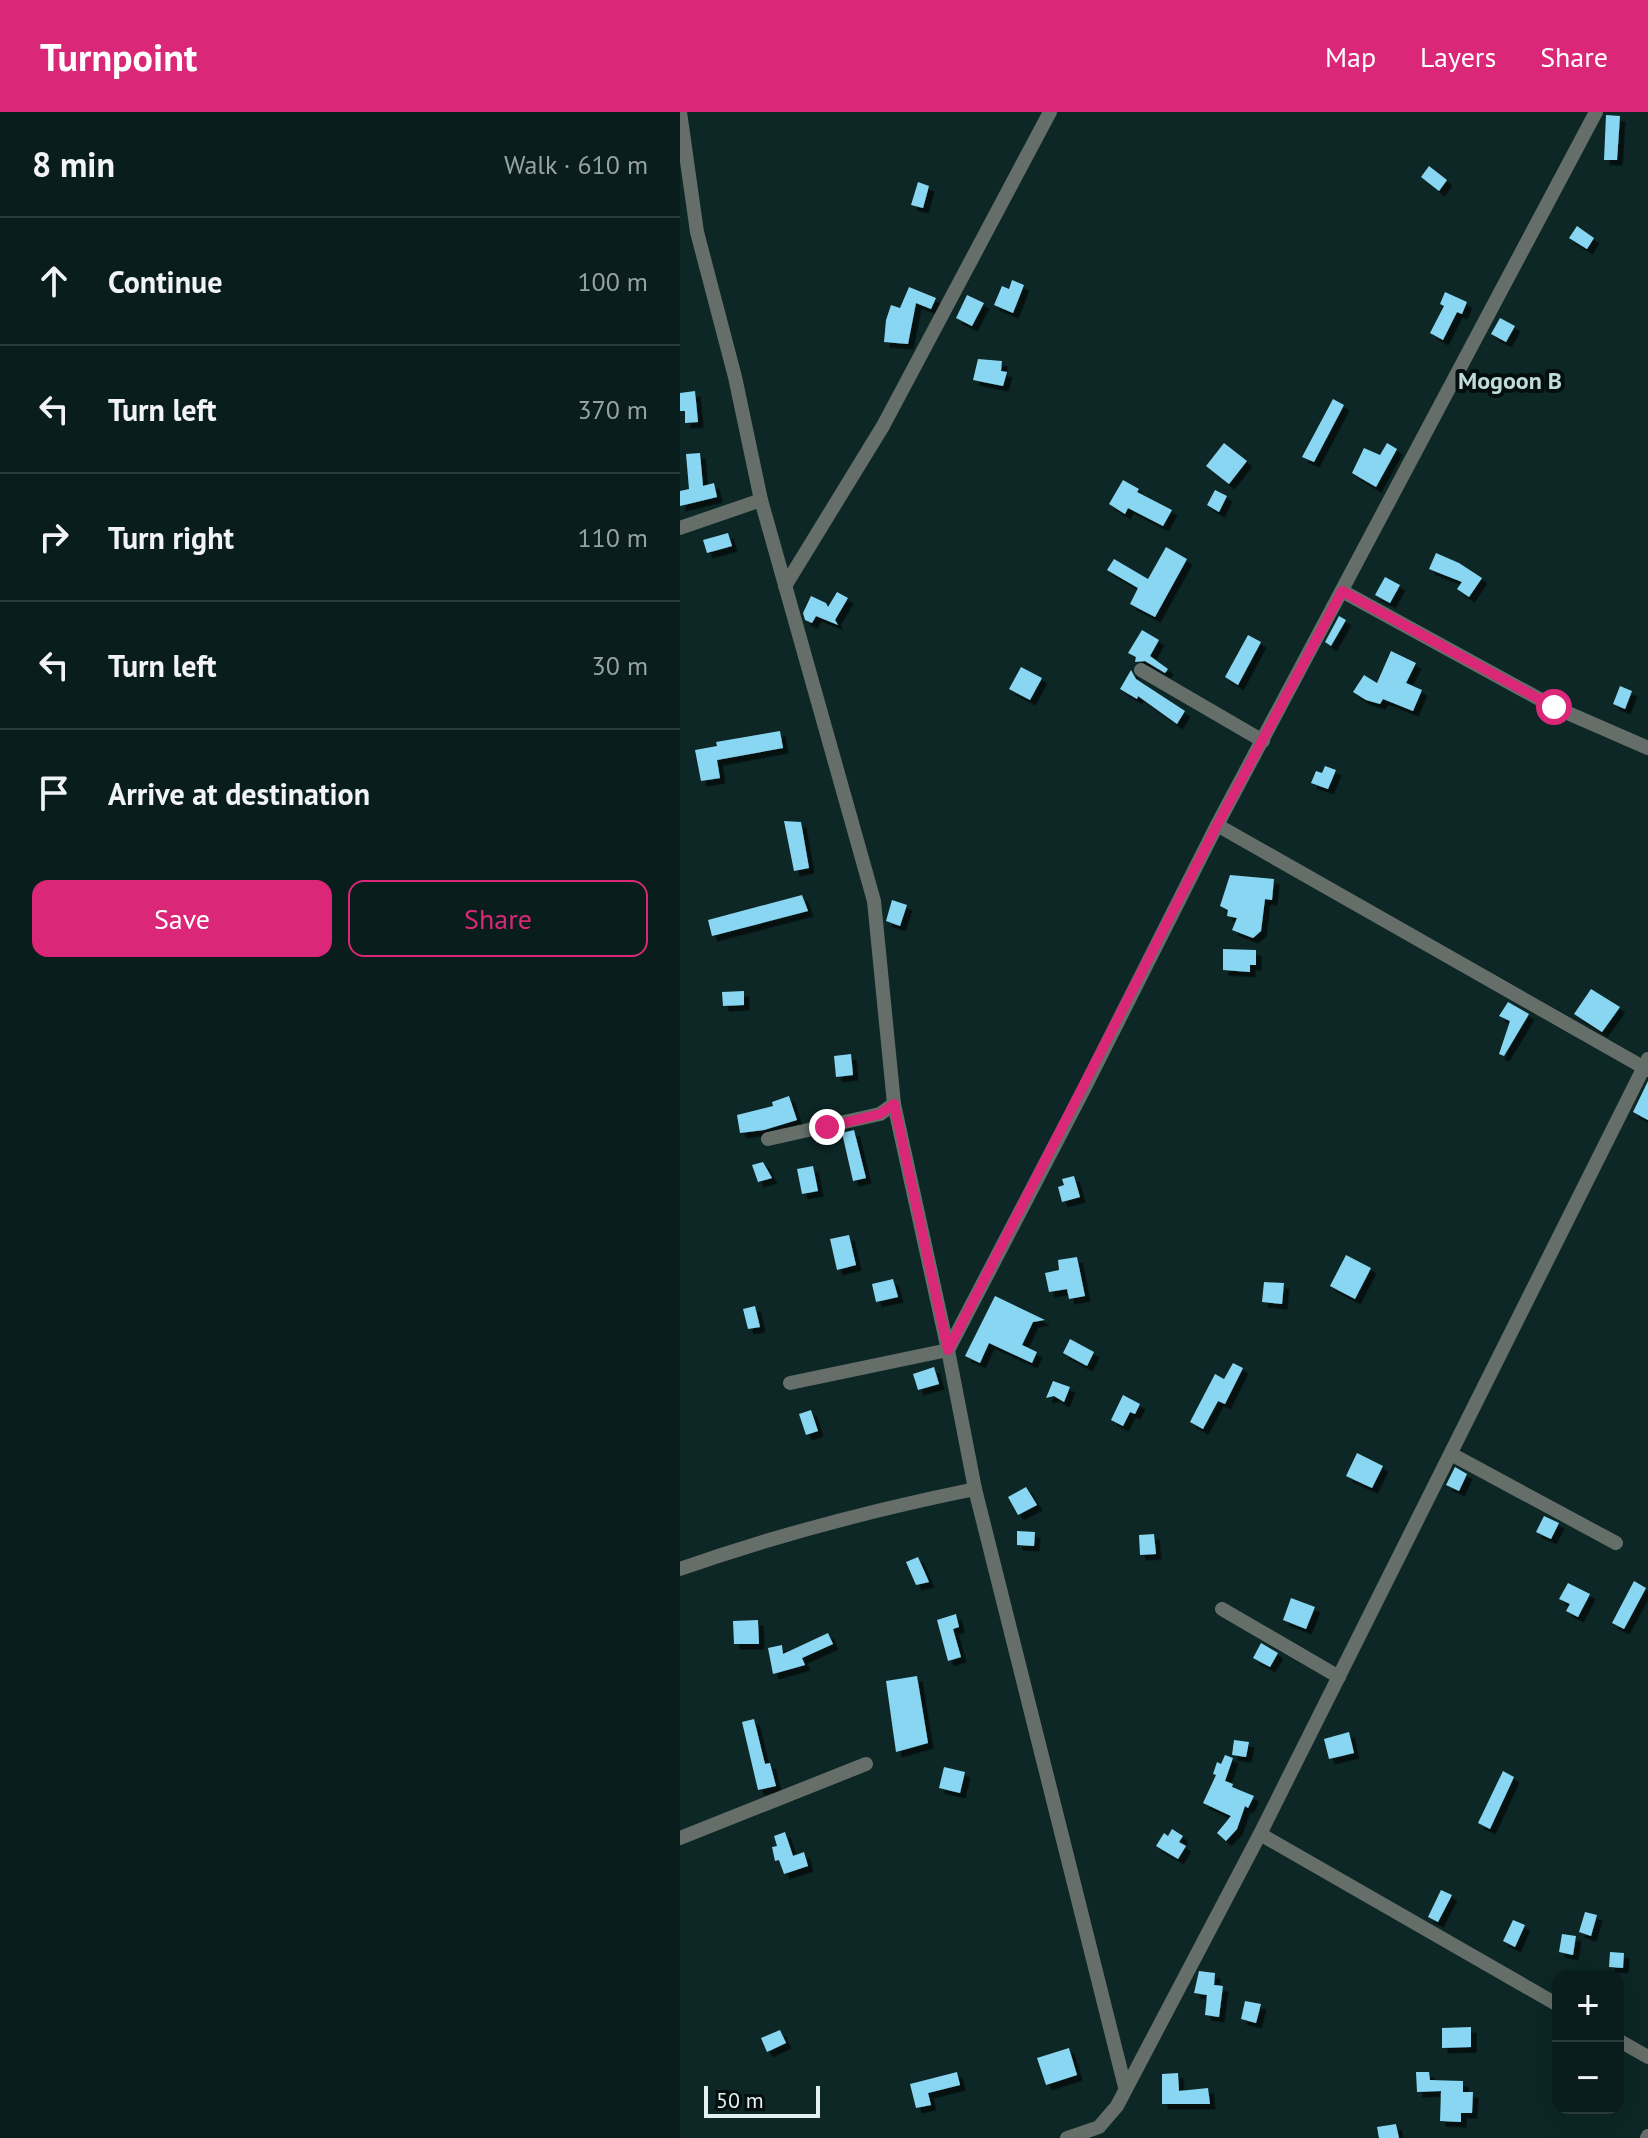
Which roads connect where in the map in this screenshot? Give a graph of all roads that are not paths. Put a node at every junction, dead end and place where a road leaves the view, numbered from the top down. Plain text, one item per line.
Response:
1 (680, 112) edge
2 (1050, 112) edge
3 (1596, 112) edge
4 (761, 500) junction
5 (680, 528) edge
6 (785, 586) junction
7 (1342, 591) junction
8 (1141, 670) dead end
9 (1263, 741) junction
10 (1648, 748) edge
11 (1217, 825) junction
12 (1647, 1065) edge
13 (894, 1104) junction
14 (768, 1139) dead end
15 (948, 1350) junction
16 (790, 1383) dead end
17 (1451, 1454) junction
18 (975, 1489) junction
19 (1616, 1543) dead end
20 (680, 1569) edge
21 (1222, 1609) dead end
22 (1339, 1677) junction
23 (866, 1764) dead end
24 (1260, 1834) junction
25 (680, 1838) edge
26 (1552, 2002) edge
27 (1622, 2042) edge
28 (1648, 2057) edge
29 (1125, 2087) junction
30 (1100, 2133) edge
31 (1067, 2138) edge

1 - 4 street
2 - 6 street
3 - 7 street
4 - 5 street
4 - 6 street
6 - 13 street
7 - 9 street
7 - 10 street
8 - 9 street
9 - 11 street
11 - 12 street
11 - 15 street
12 - 17 street
13 - 14 street
13 - 15 street
15 - 16 street
15 - 18 street
17 - 19 street
17 - 22 street
18 - 20 street
18 - 29 street
21 - 22 street
22 - 24 street
23 - 25 street
24 - 26 street
24 - 29 street
27 - 28 street
29 - 30 street
30 - 31 street

